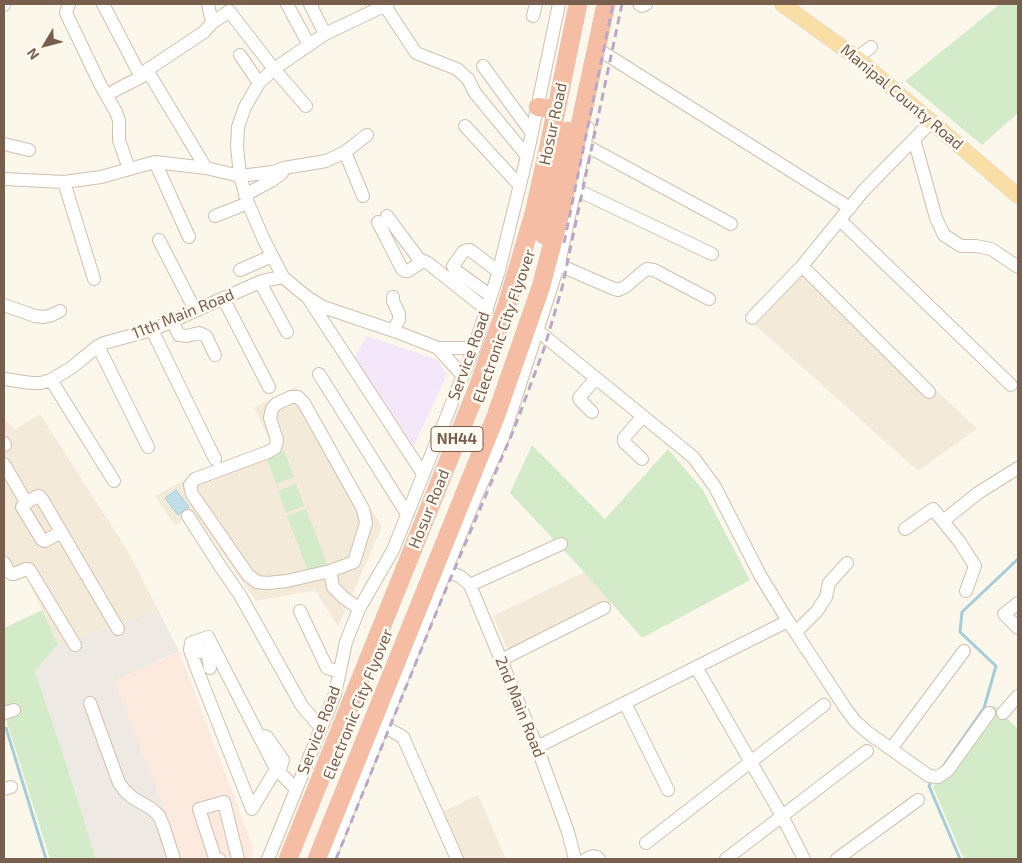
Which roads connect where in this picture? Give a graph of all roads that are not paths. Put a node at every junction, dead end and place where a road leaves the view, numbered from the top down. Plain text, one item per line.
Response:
1 (69, 4) edge
2 (102, 4) edge
3 (208, 4) edge
4 (287, 4) edge
5 (310, 4) edge
6 (557, 4) edge
7 (578, 4) edge
8 (584, 4) edge
9 (595, 4) edge
10 (606, 4) edge
11 (615, 4) edge
12 (639, 4) edge
13 (646, 4) edge
14 (782, 4) edge
15 (386, 5) edge
16 (366, 8) edge
17 (212, 23) junction
18 (325, 34) junction
19 (309, 44) junction
20 (871, 47) dead end
21 (604, 53) junction
22 (240, 55) dead end
23 (857, 58) junction
24 (274, 69) junction
25 (144, 73) junction
26 (477, 74) junction
27 (259, 83) junction
28 (114, 91) dead end
29 (306, 106) dead end
30 (538, 107) junction
31 (556, 110) junction
32 (932, 121) junction
33 (465, 126) dead end
34 (532, 132) junction
35 (367, 135) dead end
36 (914, 139) junction
37 (4, 144) edge
38 (584, 145) junction
39 (29, 150) dead end
40 (345, 152) junction
41 (527, 156) junction
42 (155, 162) junction
43 (130, 168) junction
44 (206, 168) junction
45 (284, 168) junction
46 (240, 176) junction
47 (4, 179) edge
48 (64, 182) junction
49 (520, 186) junction
50 (575, 188) junction
51 (363, 196) dead end
52 (1018, 196) edge
53 (246, 199) junction
54 (850, 208) junction
55 (215, 216) dead end
56 (840, 220) junction
57 (731, 224) dead end
58 (190, 238) dead end
59 (158, 240) dead end
60 (712, 254) dead end
61 (272, 256) junction
62 (423, 261) junction
63 (559, 265) junction
64 (802, 266) junction
65 (1018, 267) edge
66 (240, 270) dead end
67 (499, 272) junction
68 (283, 277) junction
69 (94, 279) dead end
70 (260, 282) junction
71 (491, 296) junction
72 (308, 297) junction
73 (393, 297) dead end
74 (223, 298) junction
75 (708, 299) dead end
76 (4, 305) edge
77 (196, 310) junction
78 (486, 310) junction
79 (60, 311) dead end
80 (752, 318) dead end
81 (172, 321) junction
82 (152, 330) junction
83 (393, 330) junction
84 (538, 331) junction
85 (288, 332) dead end
86 (98, 346) junction
87 (438, 348) junction
88 (474, 348) junction
89 (215, 355) dead end
90 (318, 374) dead end
91 (463, 376) junction
92 (596, 378) junction
93 (4, 379) edge
94 (51, 380) junction
95 (1011, 384) dead end
96 (269, 386) dead end
97 (929, 392) dead end
98 (592, 412) dead end
99 (643, 416) junction
100 (148, 447) dead end
101 (215, 459) dead end
102 (642, 460) dead end
103 (4, 464) edge
104 (1018, 468) edge
105 (424, 474) junction
106 (114, 481) dead end
107 (26, 502) junction
108 (407, 514) junction
109 (188, 516) dead end
110 (943, 521) junction
111 (905, 529) dead end
112 (61, 532) junction
113 (560, 544) dead end
114 (4, 563) edge
115 (847, 563) dead end
116 (445, 570) junction
117 (330, 572) junction
118 (470, 585) junction
119 (966, 591) dead end
120 (1018, 603) edge
121 (604, 608) dead end
122 (359, 609) junction
123 (300, 611) dead end
124 (792, 626) junction
125 (1018, 628) edge
126 (118, 629) dead end
127 (76, 645) dead end
128 (964, 651) dead end
129 (192, 654) junction
130 (501, 660) junction
131 (696, 667) junction
132 (210, 668) dead end
133 (340, 672) junction
134 (1018, 696) edge
135 (90, 703) dead end
136 (625, 703) junction
137 (824, 705) dead end
138 (989, 713) dead end
139 (1003, 713) dead end
140 (383, 726) junction
141 (321, 728) junction
142 (261, 735) dead end
143 (537, 747) junction
144 (891, 749) junction
145 (867, 751) dead end
146 (752, 762) junction
147 (277, 771) junction
148 (296, 790) junction
149 (668, 790) dead end
150 (918, 800) dead end
151 (782, 816) junction
152 (646, 843) dead end
153 (174, 859) edge
154 (219, 859) edge
155 (238, 859) edge
156 (268, 859) edge
157 (288, 859) edge
158 (295, 859) edge
159 (308, 859) edge
160 (317, 859) edge
161 (329, 859) edge
162 (457, 859) edge
163 (575, 859) edge
164 (586, 859) edge
165 (599, 859) edge
166 (726, 859) edge
167 (804, 859) edge
168 (837, 859) edge

1 - 43 street
2 - 25 street
3 - 17 street
4 - 19 street
5 - 18 street
6 - 30 street, Service Road
7 - 31 highway, Hosur Road / NH44
8 - 158 highway, Electronic City Flyover
9 - 159 highway, Electronic City Flyover
10 - 160 highway, Hosur Road / NH44
11 - 21 street
12 - 13 street
14 - 23 main road, Manipal County Road
15 - 16 street
15 - 26 street
16 - 18 street
17 - 24 street
17 - 25 street
18 - 19 street
19 - 24 street
20 - 23 street
21 - 38 street
21 - 54 street
22 - 27 street
23 - 32 main road, Manipal County Road
24 - 27 street
24 - 29 street
25 - 28 street
25 - 44 street
26 - 34 street
26 - 41 street
27 - 46 street
30 - 31 highway
30 - 34 street, Service Road
31 - 157 highway, Hosur Road / NH44
32 - 36 street
32 - 52 main road, Manipal County Road
33 - 49 street
34 - 41 street, Service Road
35 - 40 street
36 - 54 street
36 - 65 street
37 - 39 street
38 - 50 street
38 - 57 street
40 - 45 street
40 - 51 street
41 - 49 street, Service Road
42 - 43 street
42 - 44 street
42 - 58 street
43 - 48 street
44 - 46 street
45 - 46 street
45 - 53 street
46 - 53 street
47 - 48 street
48 - 69 street
49 - 67 street, Service Road
50 - 60 street
50 - 63 street
53 - 55 street
53 - 61 street
54 - 56 street
56 - 64 street
56 - 95 street
59 - 77 street
61 - 66 street
61 - 68 street
62 - 62 street
62 - 78 street
63 - 75 street
63 - 84 street
64 - 80 street
64 - 97 street
67 - 71 street, Service Road
67 - 71 street
68 - 70 street, 11th Main Road
68 - 72 street
70 - 74 street, 11th Main Road
70 - 85 street
71 - 78 street, Service Road
72 - 83 street
72 - 105 street
73 - 83 street
74 - 77 street, 11th Main Road
74 - 96 street
76 - 79 street
77 - 81 street, 11th Main Road
78 - 88 street, Service Road
81 - 82 street, 11th Main Road
81 - 89 street
82 - 86 street, 11th Main Road
82 - 101 street
83 - 87 street
84 - 92 street
84 - 116 street
86 - 94 street, 11th Main Road
86 - 100 street
87 - 88 street
87 - 91 street
88 - 91 street, Service Road
90 - 108 street
91 - 105 street, Service Road
92 - 98 street
92 - 99 street
93 - 94 street, 11th Main Road
94 - 106 street
99 - 102 street
99 - 124 street
103 - 107 street
104 - 110 street
105 - 108 street, Service Road
107 - 112 street
107 - 112 street
108 - 122 street, Service Road
109 - 141 street
110 - 111 street
110 - 119 street
112 - 126 street
113 - 118 street
114 - 127 street
115 - 124 street
116 - 118 street
116 - 140 street
117 - 117 street
117 - 122 street
118 - 130 street, 2nd Main Road
120 - 125 street
121 - 130 street
122 - 133 street, Service Road
123 - 133 street
124 - 131 street
124 - 144 street
128 - 144 street
129 - 132 street
129 - 147 street
129 - 147 street
130 - 143 street, 2nd Main Road
131 - 136 street
131 - 146 street
133 - 141 street, Service Road
134 - 139 street
135 - 153 street
136 - 143 street
136 - 149 street
137 - 146 street
138 - 144 street
140 - 161 street
140 - 162 street
141 - 148 street, Service Road
142 - 147 street
143 - 163 street, 2nd Main Road
145 - 151 street
146 - 151 street
146 - 152 street
147 - 148 street
148 - 156 street, Service Road
150 - 168 street
151 - 166 street
151 - 167 street
154 - 155 street
164 - 165 street

